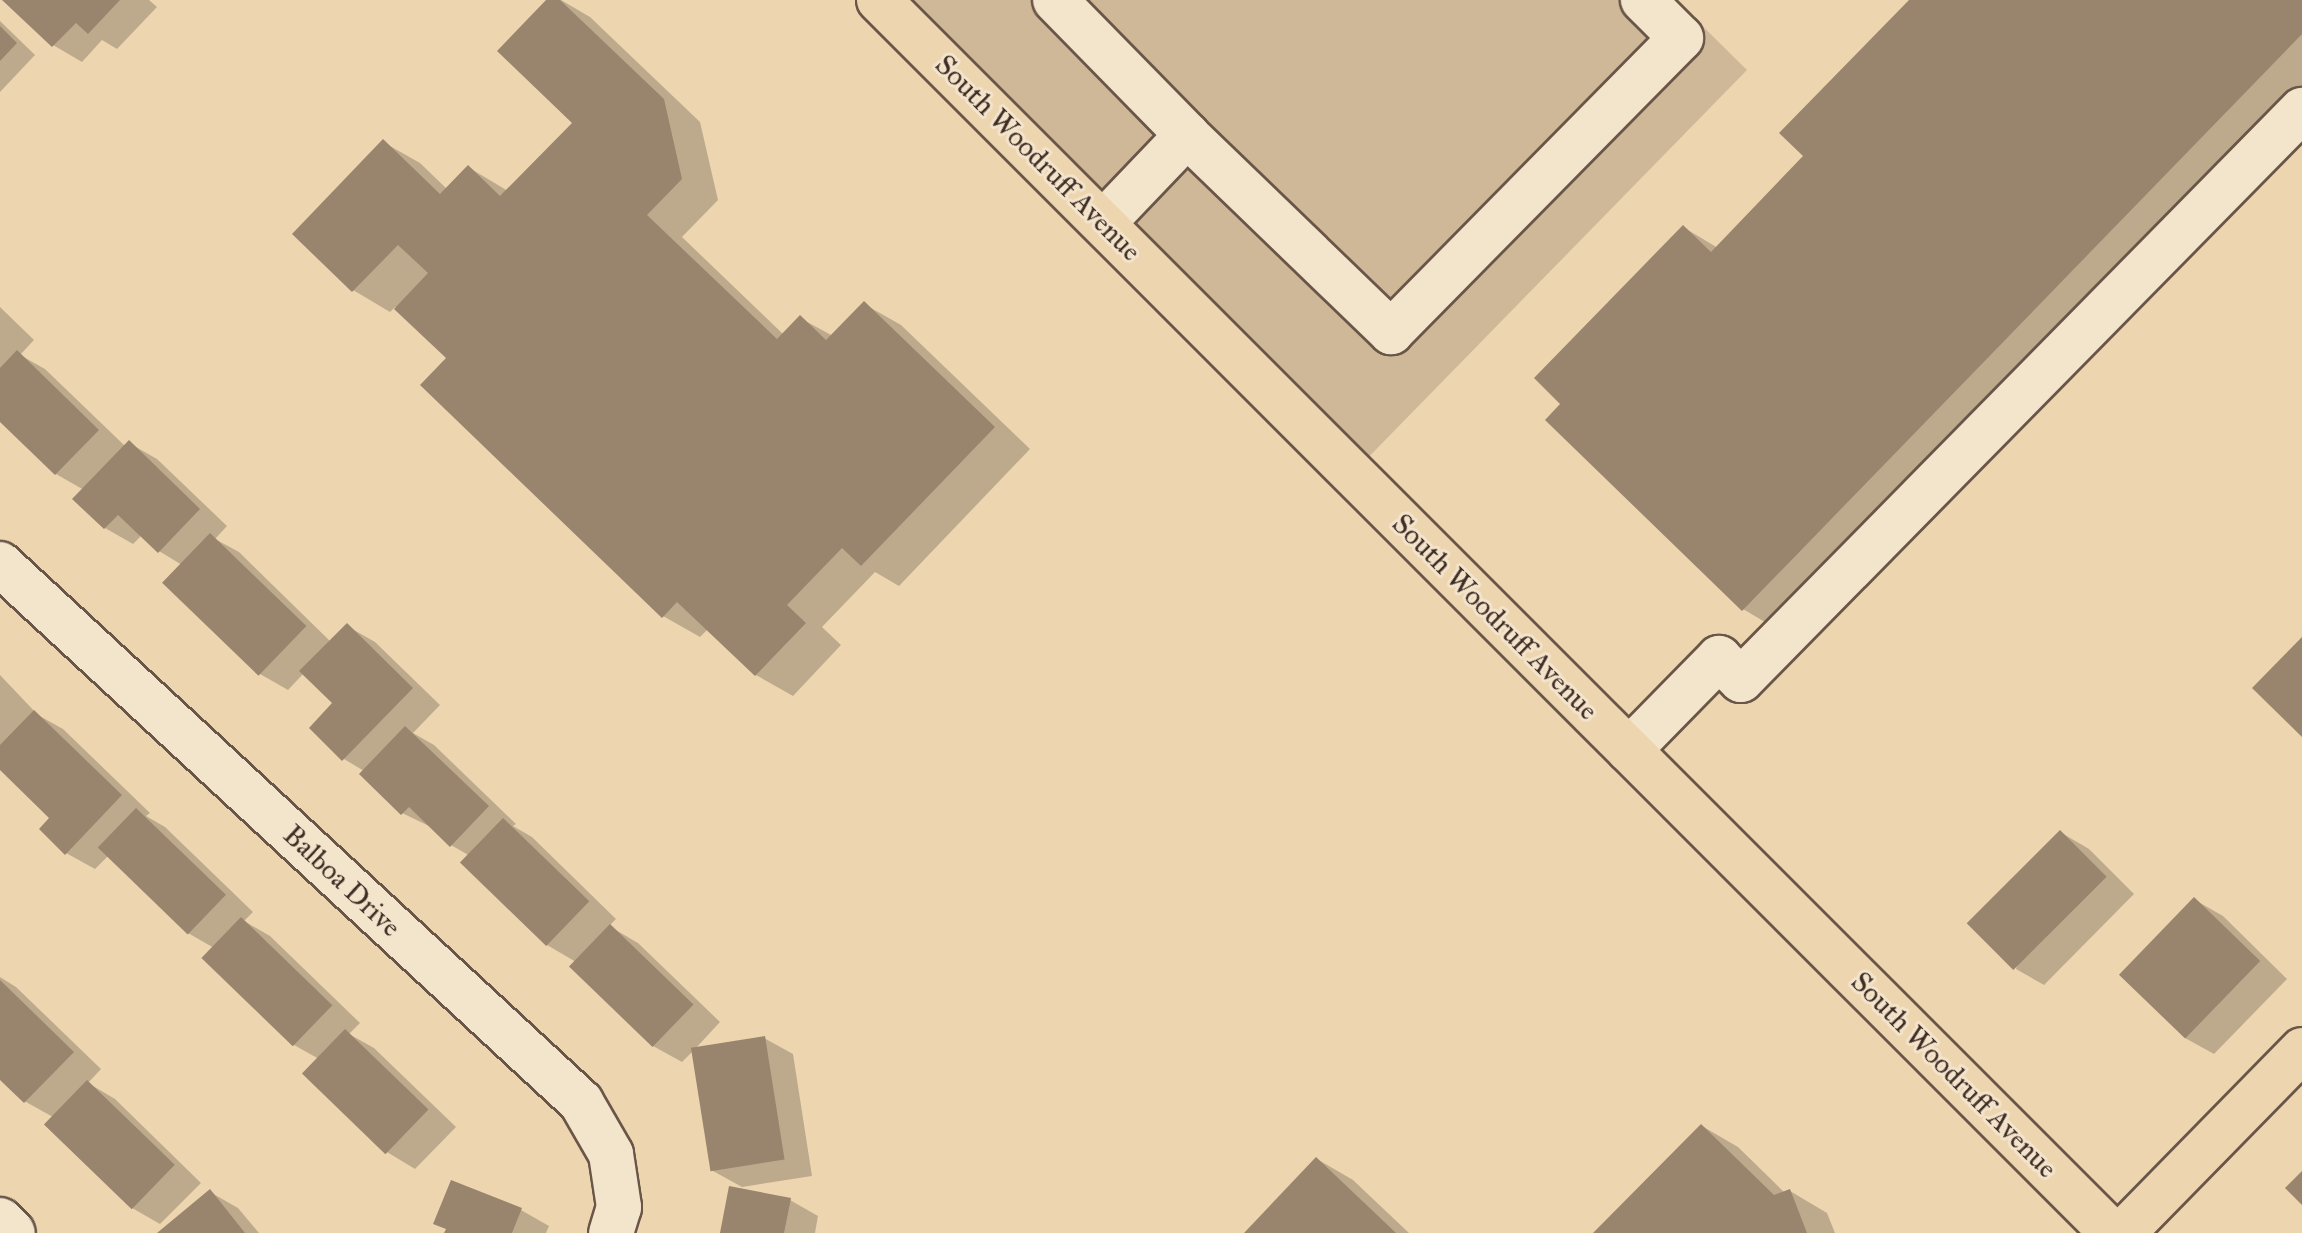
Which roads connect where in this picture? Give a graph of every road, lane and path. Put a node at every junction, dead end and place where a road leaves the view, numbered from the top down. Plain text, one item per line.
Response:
1 (879, 0) edge
2 (1055, 0) edge
3 (1643, 0) edge
4 (2302, 110) edge
5 (1187, 135) junction
6 (1103, 223) junction
7 (0, 564) edge
8 (1629, 750) junction
9 (2302, 1050) edge
10 (0, 1220) edge
11 (13, 1233) edge
12 (611, 1233) edge
13 (2112, 1233) edge
14 (2123, 1233) edge

1 - 6 main road, South Woodruff Avenue
2 - 5 street
3 - 5 street
4 - 8 street
5 - 6 street
6 - 8 main road, South Woodruff Avenue
7 - 12 street, Balboa Drive
8 - 13 main road, South Woodruff Avenue
9 - 14 main road
10 - 11 street

